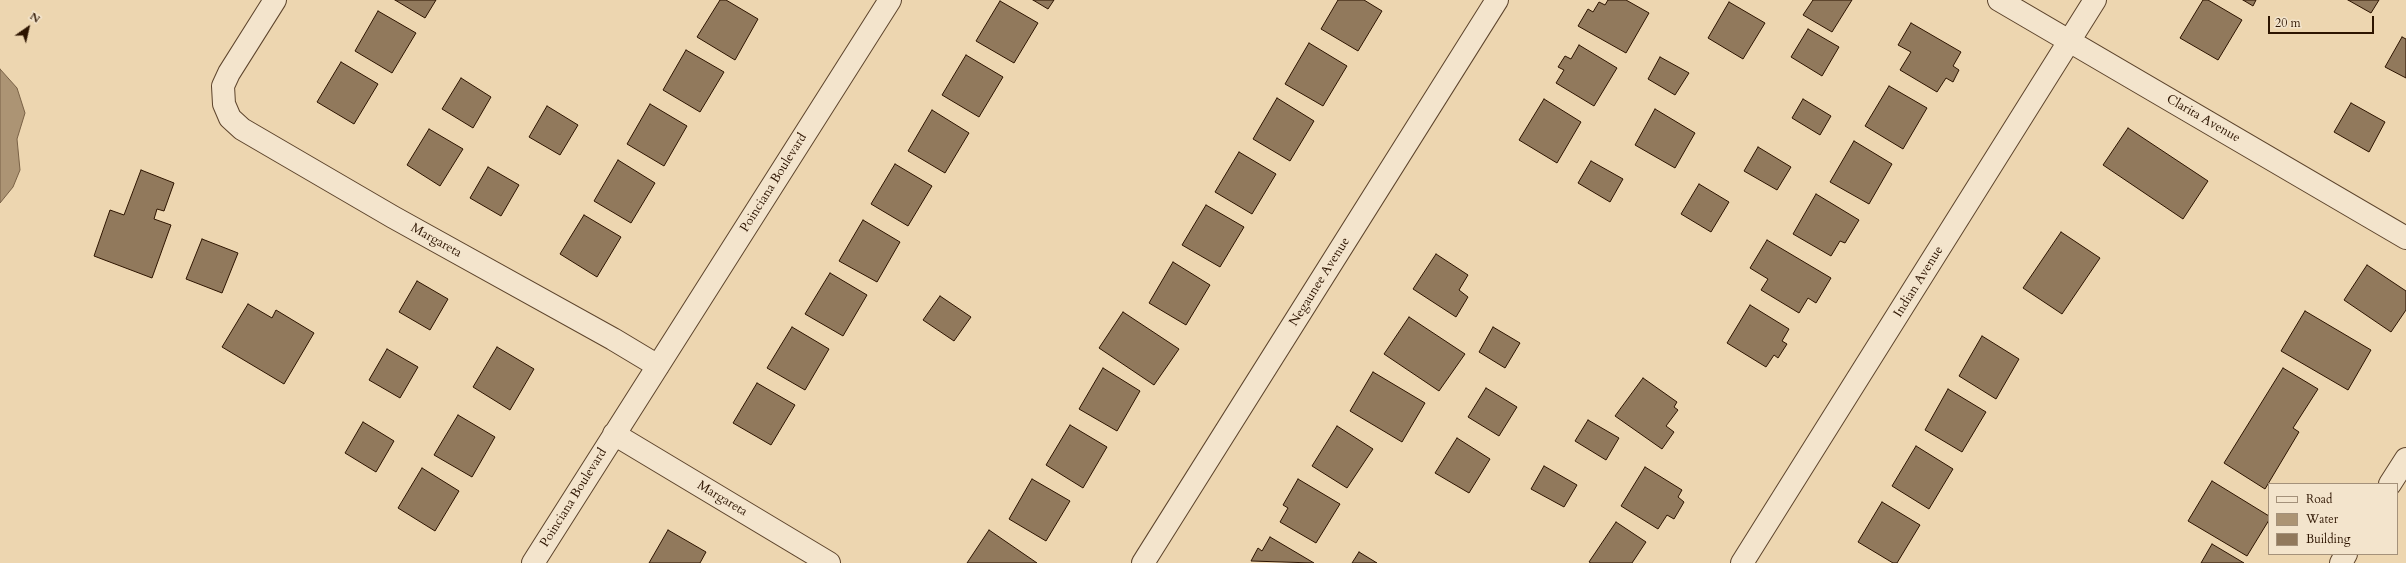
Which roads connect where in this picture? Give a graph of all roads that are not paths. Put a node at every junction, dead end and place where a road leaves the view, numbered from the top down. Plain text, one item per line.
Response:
1 (275, 0) edge
2 (890, 0) edge
3 (1497, 0) edge
4 (1999, 0) edge
5 (2095, 0) edge
6 (2070, 41) junction
7 (2406, 238) edge
8 (658, 366) junction
9 (614, 434) junction
10 (2406, 459) edge
11 (2391, 483) edge
12 (533, 563) edge
13 (829, 563) edge
14 (1143, 563) edge
15 (1742, 563) edge

1 - 8 street, Margareta
2 - 8 street, Poinciana Boulevard
3 - 14 street, Negaunee Avenue
4 - 6 street, Clarita Avenue
5 - 6 street, Indian Avenue
6 - 7 street, Clarita Avenue
6 - 15 street, Indian Avenue
8 - 9 street, Poinciana Boulevard
9 - 12 street, Poinciana Boulevard
9 - 13 street, Margareta
10 - 11 street

